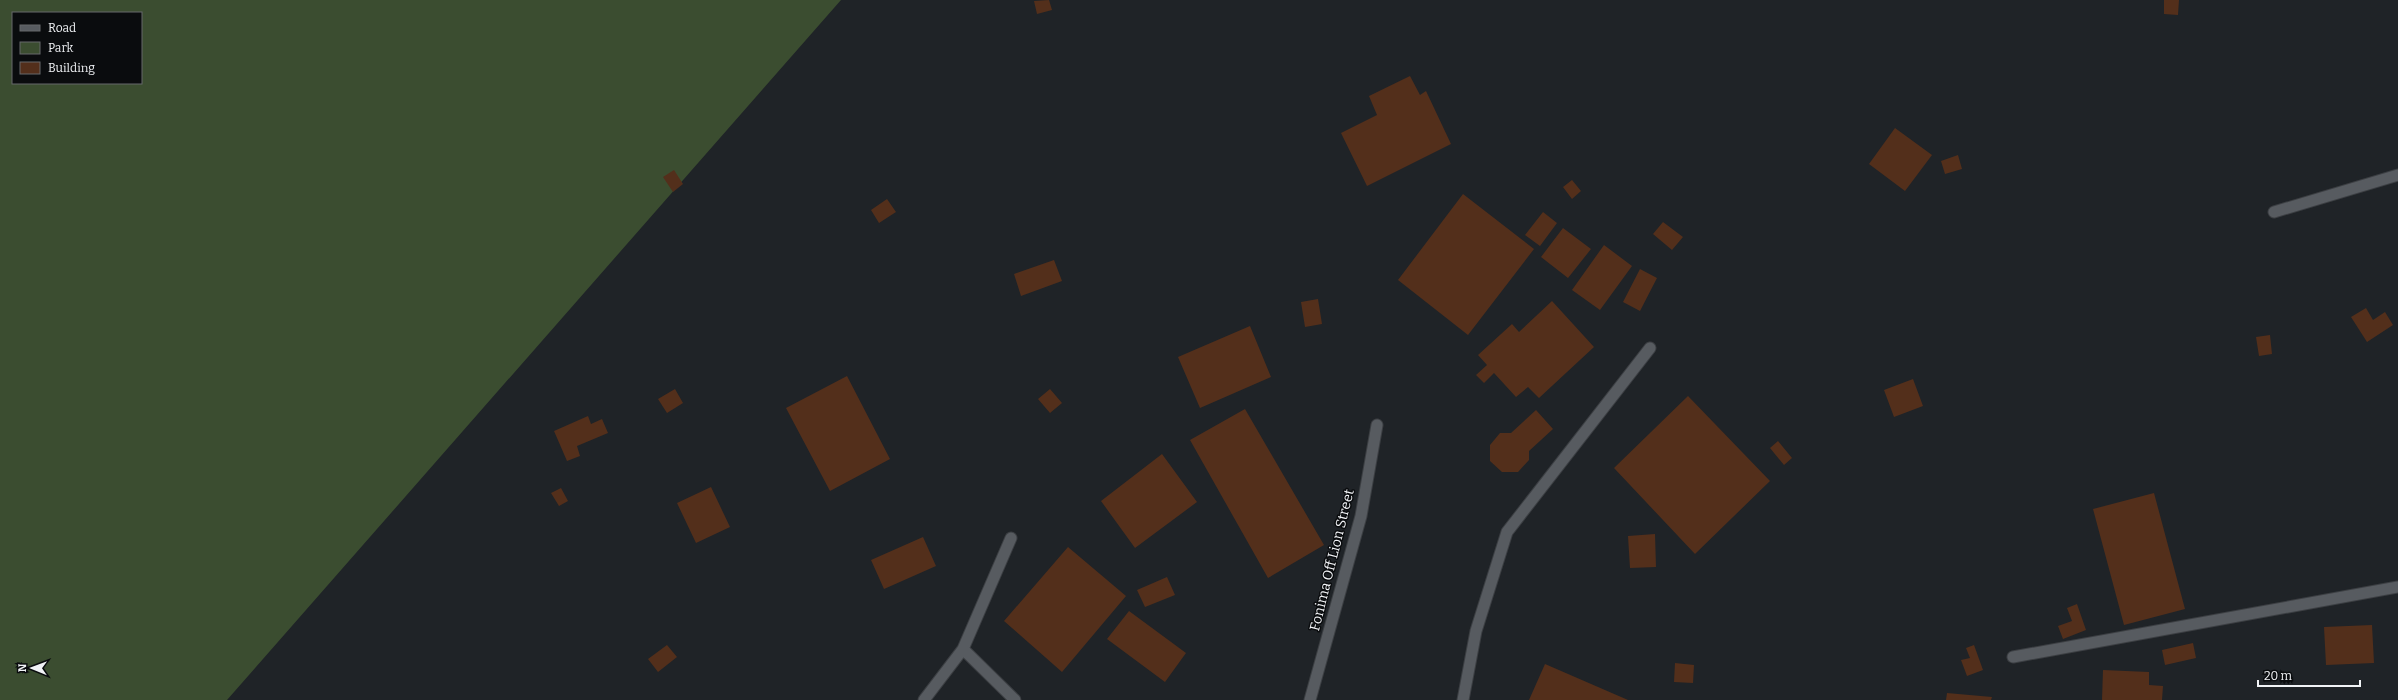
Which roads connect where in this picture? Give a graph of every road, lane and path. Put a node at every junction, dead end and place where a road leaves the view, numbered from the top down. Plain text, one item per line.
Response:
1 (2398, 176) edge
2 (2274, 212) dead end
3 (1650, 348) dead end
4 (1376, 425) dead end
5 (1011, 538) dead end
6 (2398, 586) edge
7 (963, 649) junction
8 (2012, 657) dead end
9 (924, 700) edge
10 (1015, 700) edge
11 (1310, 700) edge
12 (1463, 700) edge

1 - 2 street
3 - 12 street
4 - 11 street, Fonima Off Lion Street
5 - 7 street
6 - 8 street
7 - 9 street
7 - 10 street

